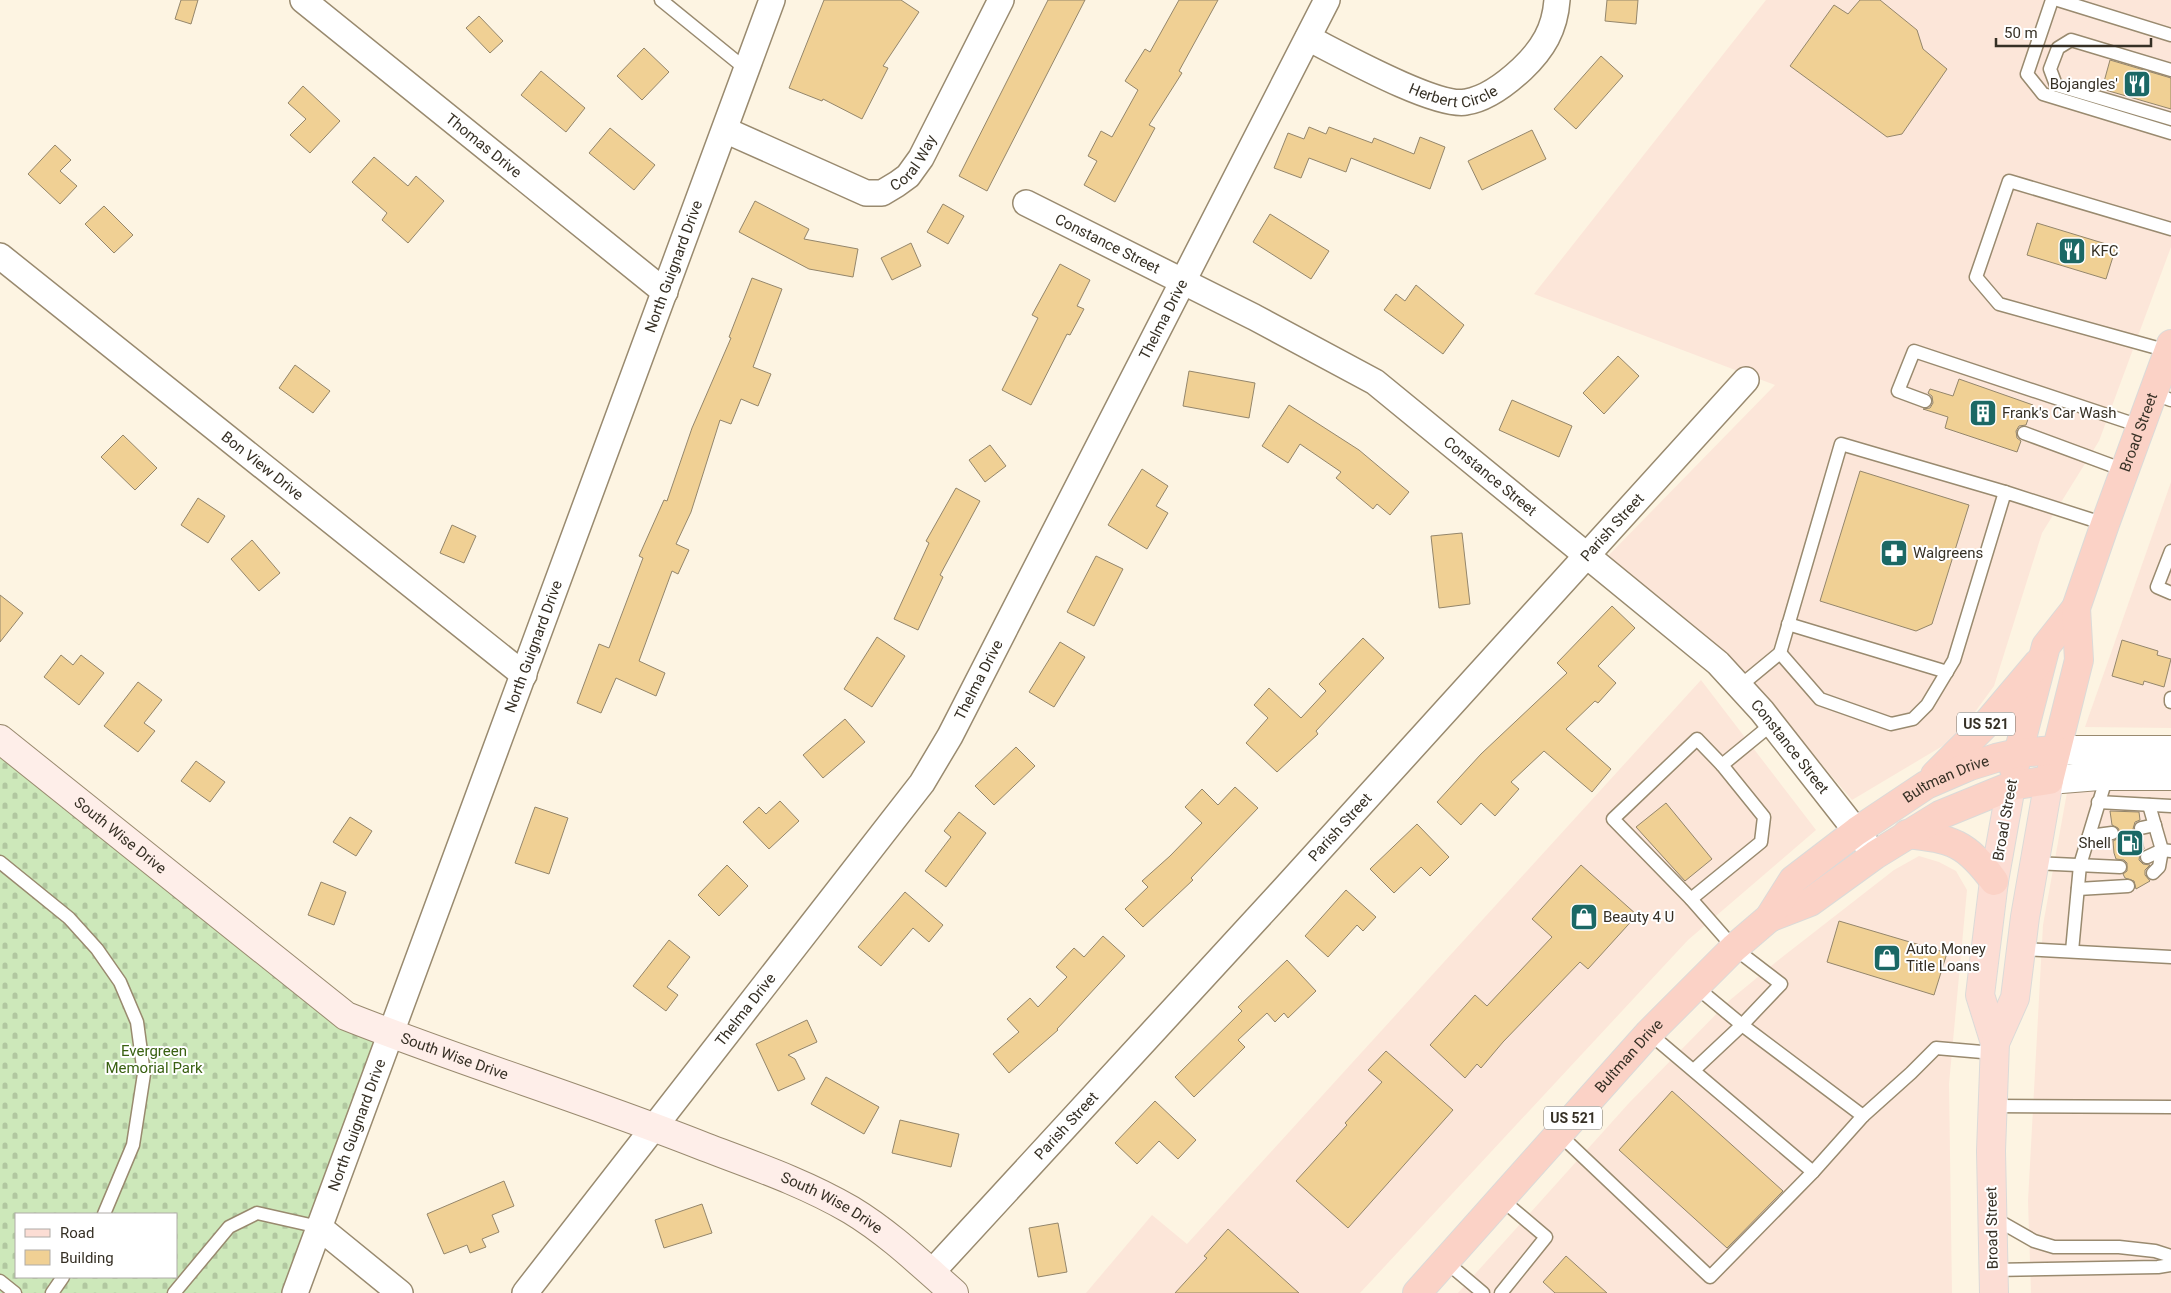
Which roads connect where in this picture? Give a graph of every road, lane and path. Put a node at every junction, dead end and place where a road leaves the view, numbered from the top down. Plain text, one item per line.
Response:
1 (303, 0) edge
2 (660, 0) edge
3 (772, 0) edge
4 (1000, 0) edge
5 (1327, 0) edge
6 (1557, 0) edge
7 (2052, 0) edge
8 (2058, 0) edge
9 (2171, 35) edge
10 (1308, 38) junction
11 (747, 70) junction
12 (2171, 70) edge
13 (2171, 119) edge
14 (725, 130) junction
15 (2171, 134) edge
16 (1026, 203) dead end
17 (2171, 230) edge
18 (0, 256) edge
19 (1184, 282) junction
20 (665, 292) junction
21 (2170, 347) edge
22 (1746, 380) dead end
23 (2162, 397) edge
24 (1925, 401) dead end
25 (2140, 426) junction
26 (2024, 433) dead end
27 (2124, 470) junction
28 (2005, 492) junction
29 (2104, 524) junction
30 (2171, 551) edge
31 (1587, 555) junction
32 (2171, 593) edge
33 (2076, 608) junction
34 (1788, 624) junction
35 (1780, 653) junction
36 (2042, 658) junction
37 (1947, 672) junction
38 (524, 675) junction
39 (1740, 686) junction
40 (1772, 724) junction
41 (0, 739) edge
42 (2056, 750) junction
43 (2171, 750) edge
44 (2018, 753) junction
45 (1722, 765) junction
46 (2107, 776) junction
47 (2171, 776) edge
48 (2049, 780) junction
49 (1926, 785) junction
50 (2011, 786) junction
51 (2098, 802) junction
52 (2149, 805) junction
53 (2171, 806) edge
54 (2155, 825) junction
55 (2141, 828) dead end
56 (1857, 831) junction
57 (2112, 833) dead end
58 (1907, 834) junction
59 (2089, 836) junction
60 (2166, 850) edge
61 (1875, 855) junction
62 (2147, 857) dead end
63 (0, 862) edge
64 (2034, 863) junction
65 (2080, 865) junction
66 (2120, 867) dead end
67 (2153, 873) dead end
68 (1994, 881) junction
69 (2128, 886) dead end
70 (2078, 889) junction
71 (1691, 899) junction
72 (1769, 918) junction
73 (1734, 948) junction
74 (2021, 949) junction
75 (2072, 952) junction
76 (2171, 957) edge
77 (1695, 986) junction
78 (1742, 1025) junction
79 (1649, 1033) junction
80 (392, 1034) junction
81 (1995, 1048) junction
82 (1694, 1070) junction
83 (1991, 1106) junction
84 (2171, 1107) edge
85 (1863, 1116) junction
86 (653, 1126) junction
87 (1559, 1134) junction
88 (1813, 1172) junction
89 (1500, 1199) junction
90 (104, 1213) edge
91 (1992, 1217) junction
92 (319, 1227) junction
93 (2171, 1256) edge
94 (1445, 1262) junction
95 (2171, 1265) edge
96 (931, 1272) junction
97 (62, 1278) edge
98 (0, 1281) edge
99 (1994, 1281) edge
100 (15, 1293) edge
101 (52, 1293) edge
102 (174, 1293) edge
103 (295, 1293) edge
104 (400, 1293) edge
105 (525, 1293) edge
106 (954, 1293) edge
107 (1417, 1293) edge
108 (1483, 1293) edge
109 (1501, 1293) edge

1 - 20 street, Thomas Drive
2 - 11 lane
3 - 11 street, North Guignard Drive
4 - 14 street, Coral Way
5 - 10 street, Thelma Drive
6 - 10 street, Herbert Circle
7 - 15 lane
8 - 9 lane
10 - 19 street, Thelma Drive
11 - 14 street, North Guignard Drive
12 - 13 lane
14 - 20 street, North Guignard Drive
16 - 19 street, Constance Street
17 - 21 lane
18 - 38 street, Bon View Drive
19 - 31 street, Constance Street
19 - 86 street, Thelma Drive
20 - 38 street, North Guignard Drive
21 - 23 highway, Broad Street / US 521
22 - 31 street, Parish Street
23 - 25 highway, Broad Street / US 521
24 - 25 lane
25 - 27 highway, Broad Street / US 521
26 - 27 lane
27 - 29 highway, Broad Street / US 521
28 - 29 lane
28 - 34 lane
28 - 37 lane
29 - 33 highway, Broad Street / US 521
30 - 32 lane
31 - 39 street, Constance Street
31 - 96 street, Parish Street
33 - 36 highway, Broad Street / US 521
33 - 42 highway, Broad Street / US 521
34 - 35 lane
34 - 37 lane
35 - 37 lane
35 - 39 lane
36 - 44 highway, Broad Street
36 - 49 highway, US 521
38 - 80 street, North Guignard Drive
39 - 40 street, Constance Street
40 - 45 lane
40 - 56 street, Constance Street
41 - 80 main road, South Wise Drive
42 - 43 street, Bultman Drive
42 - 44 highway, Bultman Drive
42 - 48 highway, Broad Street / US 521
44 - 49 highway, Bultman Drive
44 - 50 highway, Broad Street
45 - 71 lane
45 - 71 lane
46 - 47 street, Bultman Drive
46 - 48 street, Bultman Drive
46 - 51 lane
48 - 50 highway, Bultman Drive / US 521
48 - 64 main road, Broad Street
49 - 56 highway, Bultman Drive / US 521
50 - 58 highway, Bultman Drive / US 521
50 - 68 main road, Broad Street
51 - 52 lane
51 - 59 lane
52 - 53 lane
52 - 54 lane
54 - 55 lane
54 - 60 lane
56 - 61 street, Constance Street
56 - 72 highway, Bultman Drive / US 521
57 - 59 lane
58 - 61 highway, Bultman Drive / US 521
58 - 68 highway
59 - 65 lane
60 - 62 lane
60 - 67 lane
61 - 72 highway, Bultman Drive / US 521
63 - 90 lane
64 - 65 lane
64 - 74 main road, Broad Street
65 - 66 lane
65 - 70 lane
68 - 81 main road, Broad Street
69 - 70 lane
70 - 75 lane
71 - 73 lane
72 - 73 highway, Bultman Drive / US 521
73 - 77 highway, Bultman Drive / US 521
73 - 78 lane
74 - 75 lane
74 - 81 main road, Broad Street
75 - 76 lane
77 - 78 lane
77 - 79 highway, Bultman Drive / US 521
78 - 82 lane
78 - 85 lane
79 - 82 lane
79 - 87 highway, Bultman Drive / US 521
80 - 86 main road, South Wise Drive
80 - 92 street, North Guignard Drive
81 - 83 main road, Broad Street
81 - 85 lane
82 - 88 lane
83 - 84 lane
83 - 91 main road, Broad Street
85 - 88 lane
86 - 96 main road, South Wise Drive
86 - 105 street, Thelma Drive
87 - 88 lane
87 - 89 highway, Bultman Drive / US 521
89 - 94 highway, Bultman Drive / US 521
89 - 109 lane
91 - 93 lane
91 - 99 main road, Broad Street
92 - 102 lane
92 - 103 street, North Guignard Drive
92 - 104 street
94 - 107 highway, Bultman Drive / US 521
94 - 108 lane
95 - 99 lane
96 - 106 main road, South Wise Drive
97 - 101 lane
98 - 100 lane

